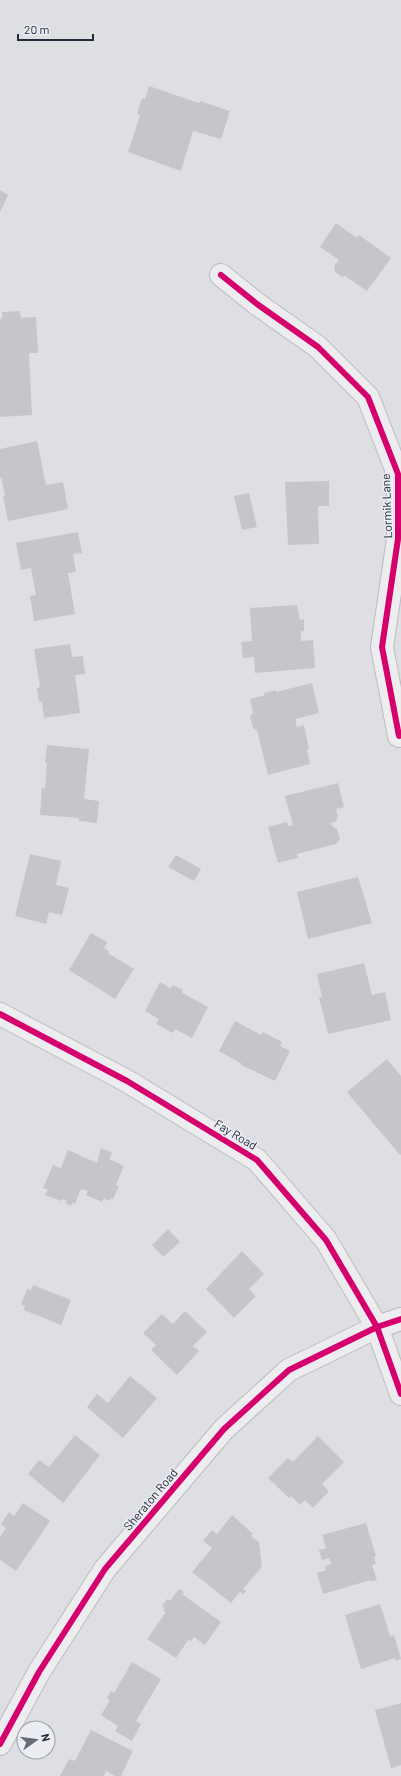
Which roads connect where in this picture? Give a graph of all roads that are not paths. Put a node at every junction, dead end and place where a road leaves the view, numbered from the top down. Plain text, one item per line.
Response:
1 (221, 275) dead end
2 (400, 740) edge
3 (0, 1014) edge
4 (401, 1319) edge
5 (377, 1327) junction
6 (401, 1394) edge
7 (0, 1744) edge

1 - 2 street, Lormik Lane
3 - 5 street, Fay Road
4 - 5 street
5 - 6 street, Fay Road
5 - 7 street, Sheraton Road

